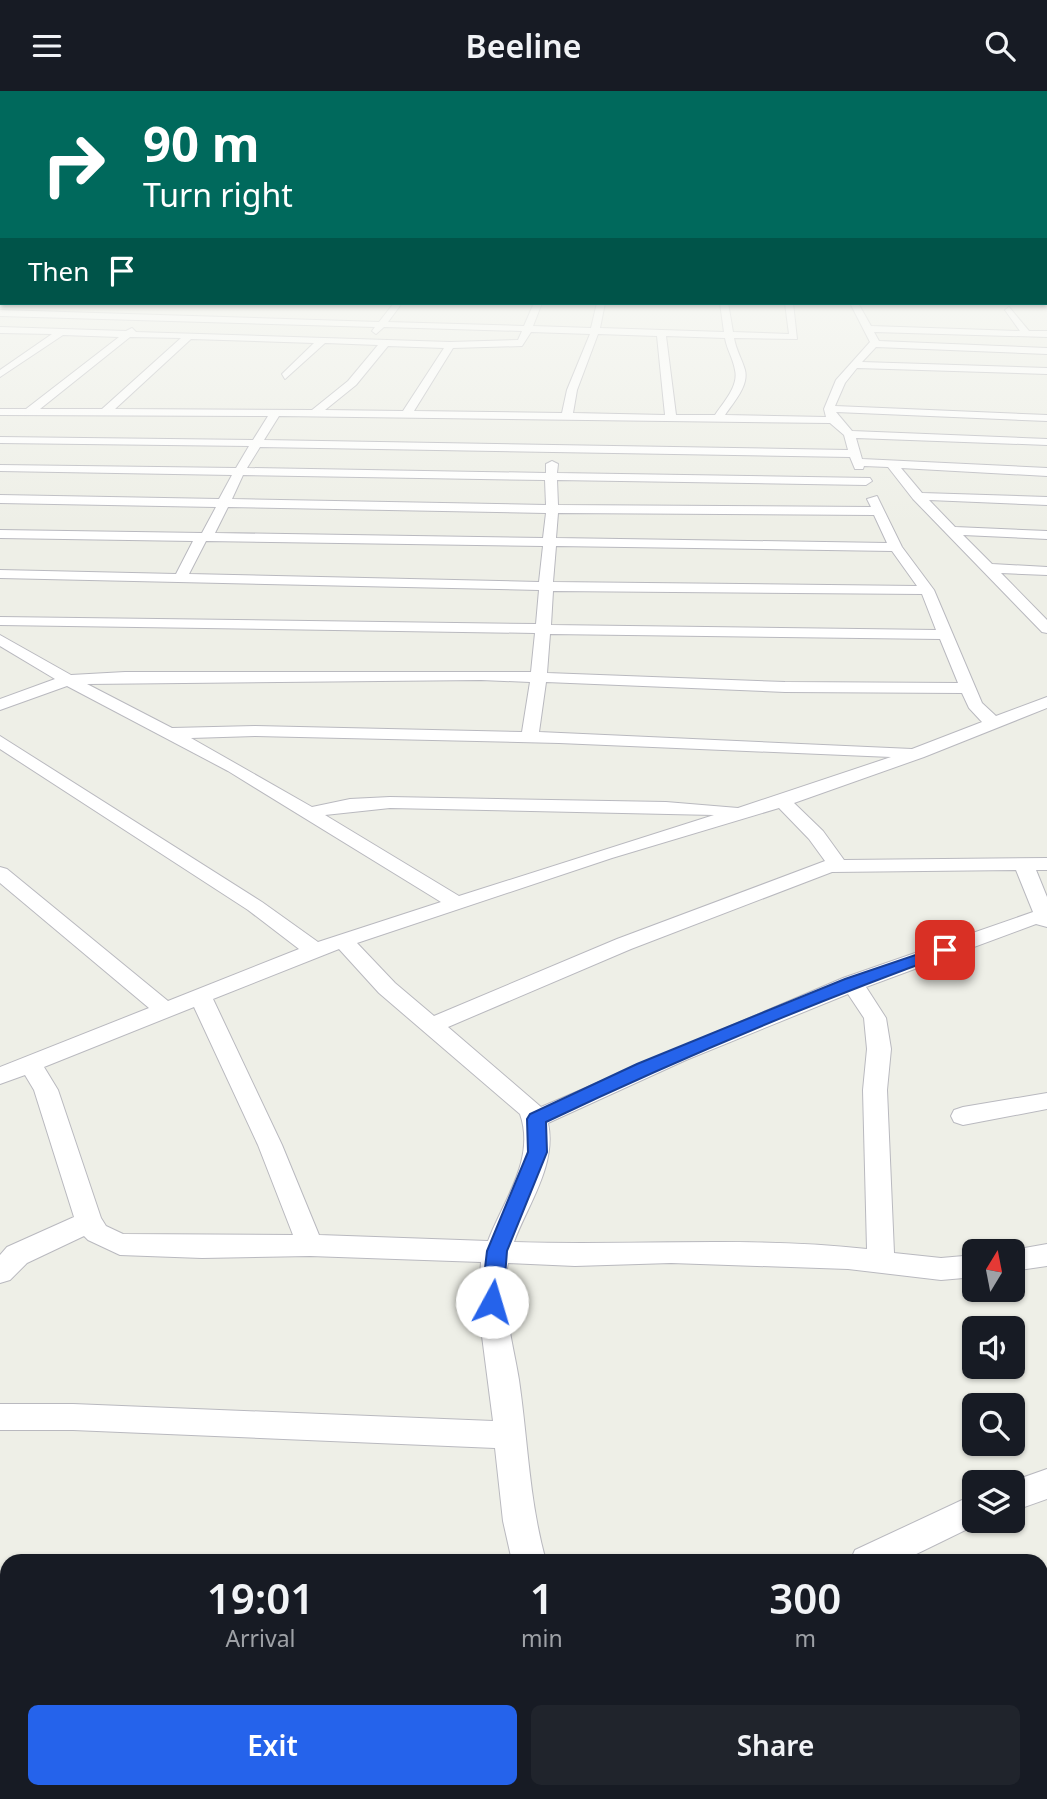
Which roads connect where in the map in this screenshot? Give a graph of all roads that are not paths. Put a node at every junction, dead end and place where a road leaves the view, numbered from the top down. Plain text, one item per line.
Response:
1 (853, 365) edge
2 (88, 366) edge
3 (156, 366) edge
4 (296, 366) edge
5 (366, 366) edge
6 (437, 366) edge
7 (581, 366) edge
8 (665, 366) edge
9 (738, 366) edge
10 (876, 366) edge
11 (1047, 371) edge
12 (285, 376) dead end
13 (0, 412) edge
14 (29, 412) junction
15 (105, 412) junction
16 (275, 413) junction
17 (316, 413) junction
18 (831, 414) junction
19 (406, 415) junction
20 (671, 418) junction
21 (718, 418) junction
22 (1047, 418) edge
23 (558, 429) junction
24 (849, 434) junction
25 (0, 440) edge
26 (1047, 442) edge
27 (255, 445) junction
28 (855, 458) junction
29 (892, 464) junction
30 (0, 468) edge
31 (239, 472) junction
32 (1047, 472) edge
33 (550, 477) junction
34 (866, 481) junction
35 (917, 496) junction
36 (0, 499) edge
37 (1047, 501) edge
38 (224, 502) junction
39 (552, 509) junction
40 (878, 511) junction
41 (955, 531) junction
42 (0, 534) edge
43 (1047, 535) edge
44 (204, 537) junction
45 (547, 544) junction
46 (896, 547) junction
47 (992, 568) junction
48 (1047, 571) edge
49 (0, 574) edge
50 (181, 577) junction
51 (544, 586) junction
52 (927, 590) junction
53 (0, 621) edge
54 (1044, 623) edge
55 (544, 628) junction
56 (946, 635) junction
57 (0, 640) edge
58 (541, 677) junction
59 (68, 680) junction
60 (967, 688) junction
61 (1047, 702) edge
62 (0, 705) edge
63 (994, 724) junction
64 (169, 733) junction
65 (530, 737) junction
66 (0, 741) edge
67 (918, 753) junction
68 (782, 801) junction
69 (744, 812) junction
70 (311, 813) junction
71 (1023, 863) junction
72 (1047, 864) edge
73 (838, 865) junction
74 (0, 873) edge
75 (457, 903) junction
76 (1046, 918) edge
77 (344, 942) junction
78 (315, 950) junction
79 (851, 983) junction
80 (200, 995) junction
81 (165, 1010) junction
82 (431, 1026) junction
83 (31, 1065) junction
84 (0, 1076) edge
85 (1047, 1101) edge
86 (963, 1116) dead end
87 (536, 1119) junction
88 (89, 1222) junction
89 (310, 1244) junction
90 (497, 1251) junction
91 (1047, 1255) edge
92 (1026, 1258) edge
93 (881, 1261) junction
94 (962, 1267) edge
95 (0, 1272) edge
96 (0, 1417) edge
97 (507, 1435) junction
98 (1047, 1484) edge
99 (1025, 1492) edge
100 (962, 1515) edge
101 (527, 1554) edge
102 (882, 1554) edge

1 - 18 street
2 - 14 street
3 - 15 street
4 - 12 street
5 - 17 street
6 - 19 street
7 - 23 street
8 - 20 street
9 - 21 street
10 - 11 street
13 - 14 street
14 - 15 street
15 - 16 street
16 - 17 street
16 - 27 street
17 - 19 street
18 - 21 street
18 - 22 street
18 - 24 street
19 - 23 street
20 - 21 street
20 - 23 street
23 - 27 street
23 - 28 street
23 - 33 street
24 - 26 street
24 - 28 street
25 - 27 street
27 - 31 street
28 - 29 street
28 - 34 street
29 - 32 street
29 - 35 street
30 - 31 street
31 - 33 street
31 - 38 street
33 - 34 street
33 - 39 street
34 - 40 street
35 - 37 street
35 - 41 street
36 - 38 street
38 - 39 street
38 - 44 street
39 - 40 street
39 - 45 street
40 - 46 street
41 - 43 street
41 - 47 street
42 - 44 street
44 - 45 street
44 - 50 street
45 - 46 street
45 - 51 street
46 - 52 street
47 - 48 street
47 - 54 street
49 - 50 street
50 - 51 street
51 - 52 street
51 - 55 street
52 - 56 street
53 - 55 street
55 - 56 street
55 - 58 street
56 - 60 street
57 - 59 street
58 - 59 street
58 - 60 street
58 - 65 street
59 - 62 street
59 - 64 street
60 - 63 street
61 - 63 street
63 - 67 street
64 - 65 street
64 - 70 street
65 - 67 street
66 - 78 street
67 - 68 street
68 - 69 street
68 - 73 street
69 - 70 street
69 - 75 street
70 - 75 street
71 - 72 street
71 - 73 street
71 - 76 street
73 - 82 street
74 - 81 street
75 - 77 street
76 - 79 street
77 - 78 street
77 - 82 street
78 - 80 street
79 - 87 street
79 - 93 street
80 - 81 street
80 - 89 street
81 - 83 street
82 - 87 street
83 - 84 street
83 - 88 street
85 - 86 street
87 - 90 street
88 - 89 street
88 - 95 street
89 - 90 street
90 - 93 street
90 - 97 street
91 - 92 street
93 - 94 street
96 - 97 street
97 - 101 street
98 - 99 street
100 - 102 street

